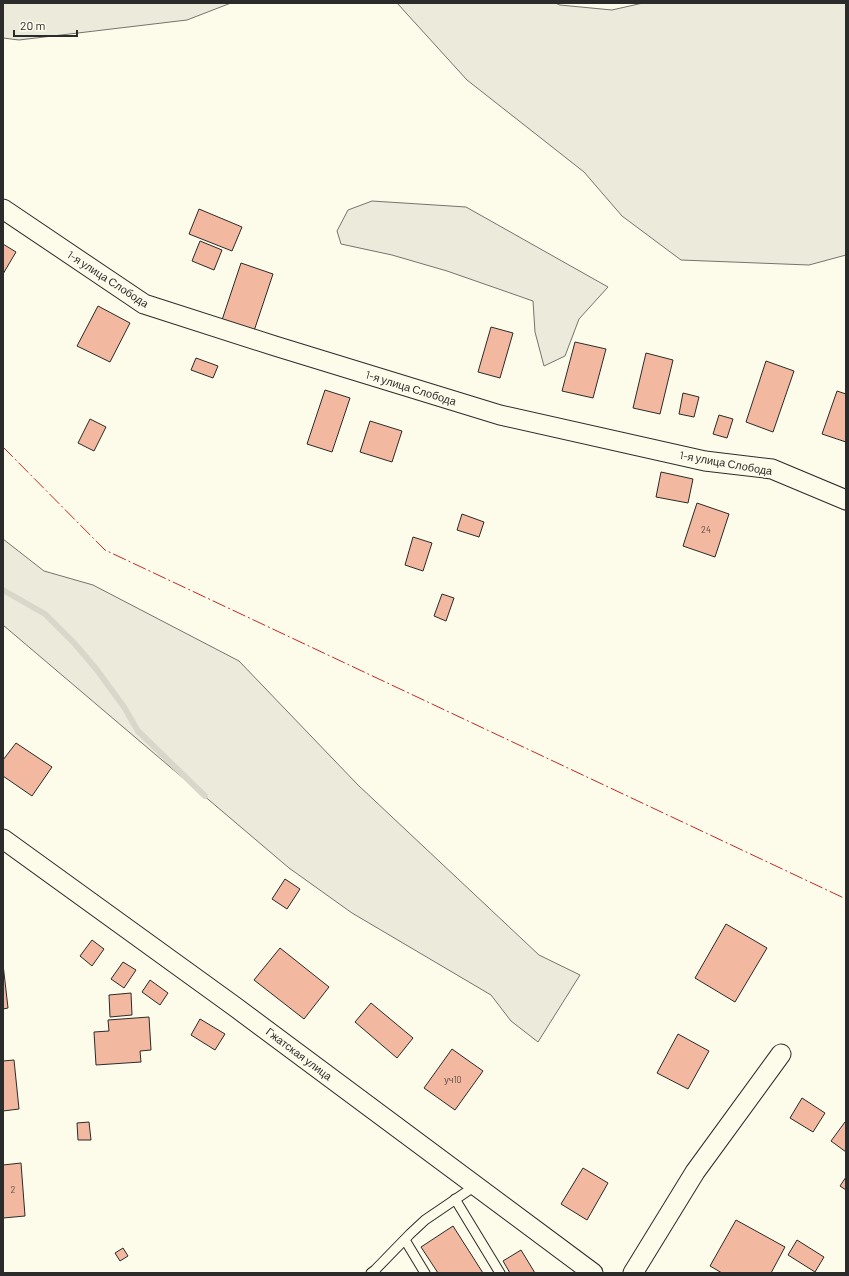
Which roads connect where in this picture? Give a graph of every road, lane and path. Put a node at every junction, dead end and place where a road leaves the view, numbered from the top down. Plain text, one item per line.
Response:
1 (3, 209) edge
2 (846, 500) edge
3 (3, 839) edge
4 (781, 1054) dead end
5 (475, 1186) junction
6 (455, 1199) junction
7 (404, 1240) junction
8 (371, 1273) edge
9 (426, 1273) edge
10 (500, 1273) edge
11 (593, 1273) edge
12 (633, 1273) edge

1 - 2 street, 1-я улица Слобода
3 - 5 street, Гжатская улица
4 - 12 street
5 - 6 lane
5 - 11 street, Гжатская улица
6 - 7 lane
6 - 10 lane
7 - 8 lane
7 - 9 lane

